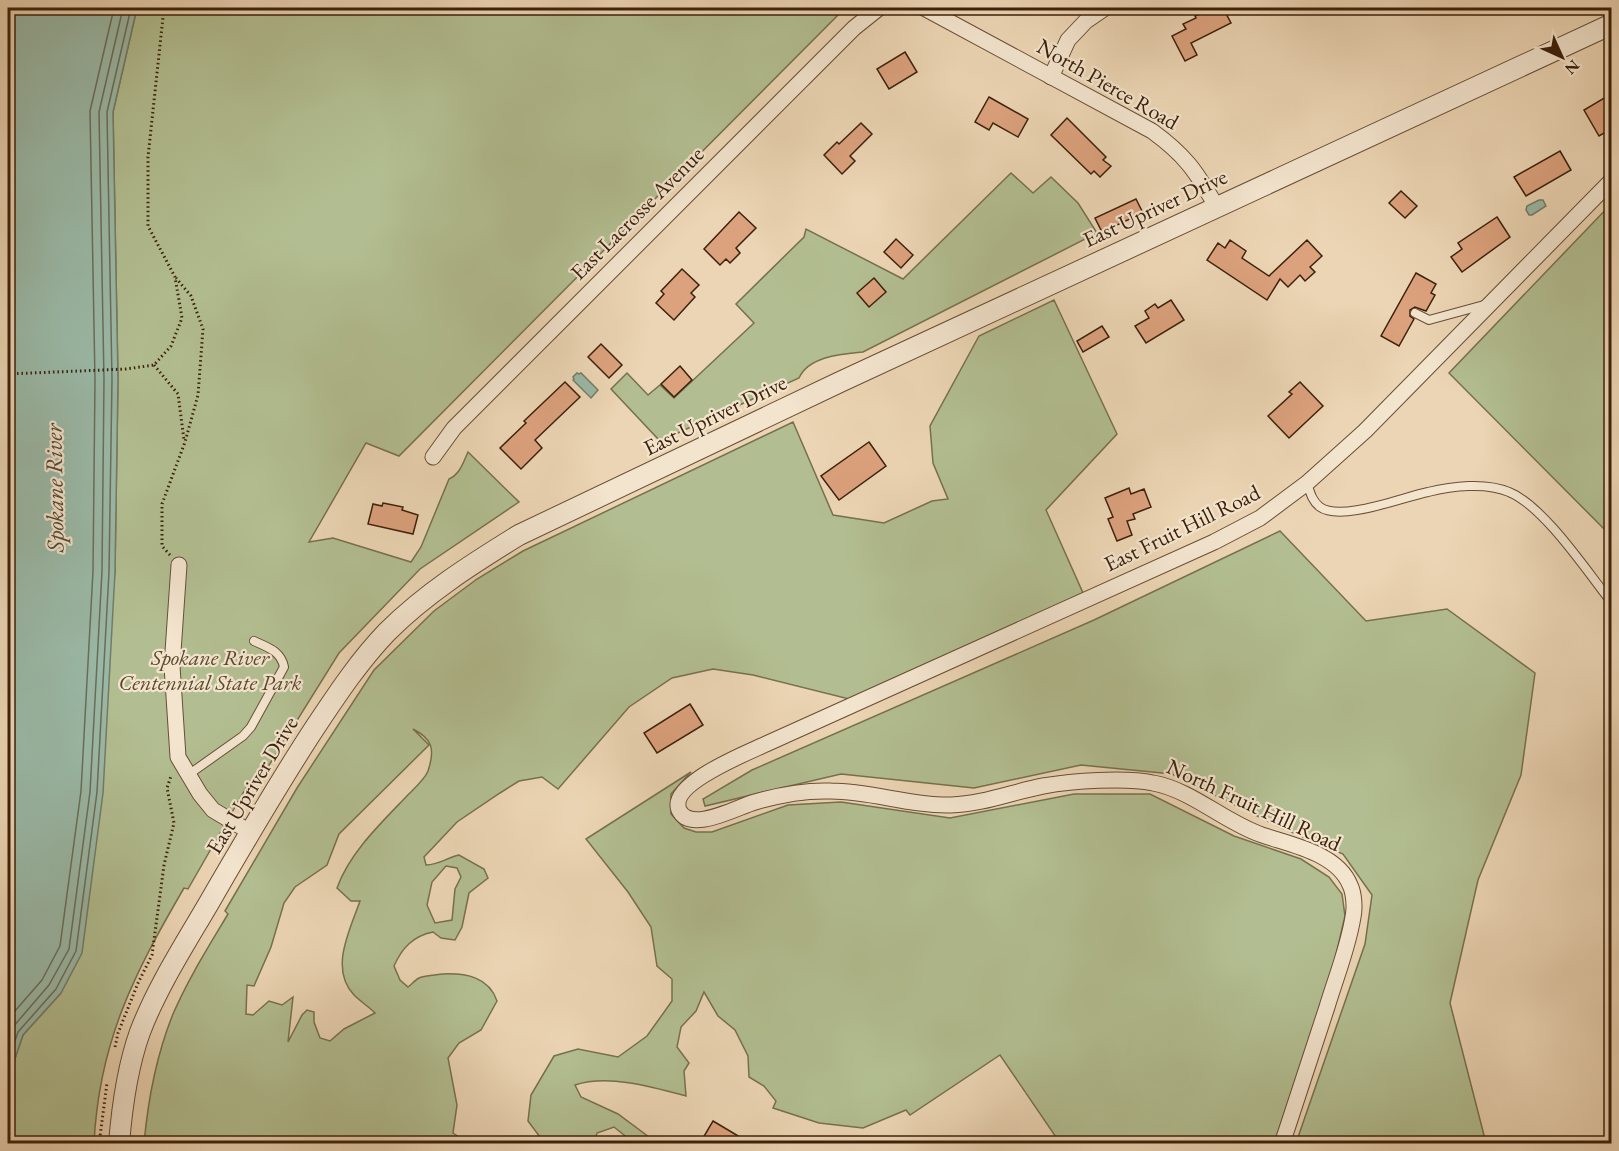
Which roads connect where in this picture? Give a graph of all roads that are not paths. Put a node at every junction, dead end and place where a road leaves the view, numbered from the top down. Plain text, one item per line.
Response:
1 (879, 8) edge
2 (924, 8) edge
3 (1105, 8) edge
4 (1611, 24) edge
5 (1051, 77) junction
6 (1611, 180) edge
7 (1216, 206) junction
8 (1489, 304) junction
9 (1415, 313) dead end
10 (433, 457) dead end
11 (1307, 483) junction
12 (179, 565) road end
13 (1611, 603) edge
14 (254, 641) dead end
15 (714, 770) joint
16 (188, 775) junction
17 (250, 832) junction
18 (119, 1143) edge
19 (1282, 1143) edge

1 - 10 street, East Lacrosse Avenue
2 - 5 street, North Pierce Road
3 - 5 street
4 - 7 street, East Upriver Drive
5 - 7 street, North Pierce Road
6 - 8 street, East Fruit Hill Road
7 - 17 street, East Upriver Drive
8 - 9 lane
8 - 11 street, East Fruit Hill Road
11 - 13 lane
11 - 15 street, East Fruit Hill Road
12 - 16 street
14 - 16 lane
15 - 19 street, North Fruit Hill Road
16 - 17 street
17 - 18 street, East Upriver Drive

